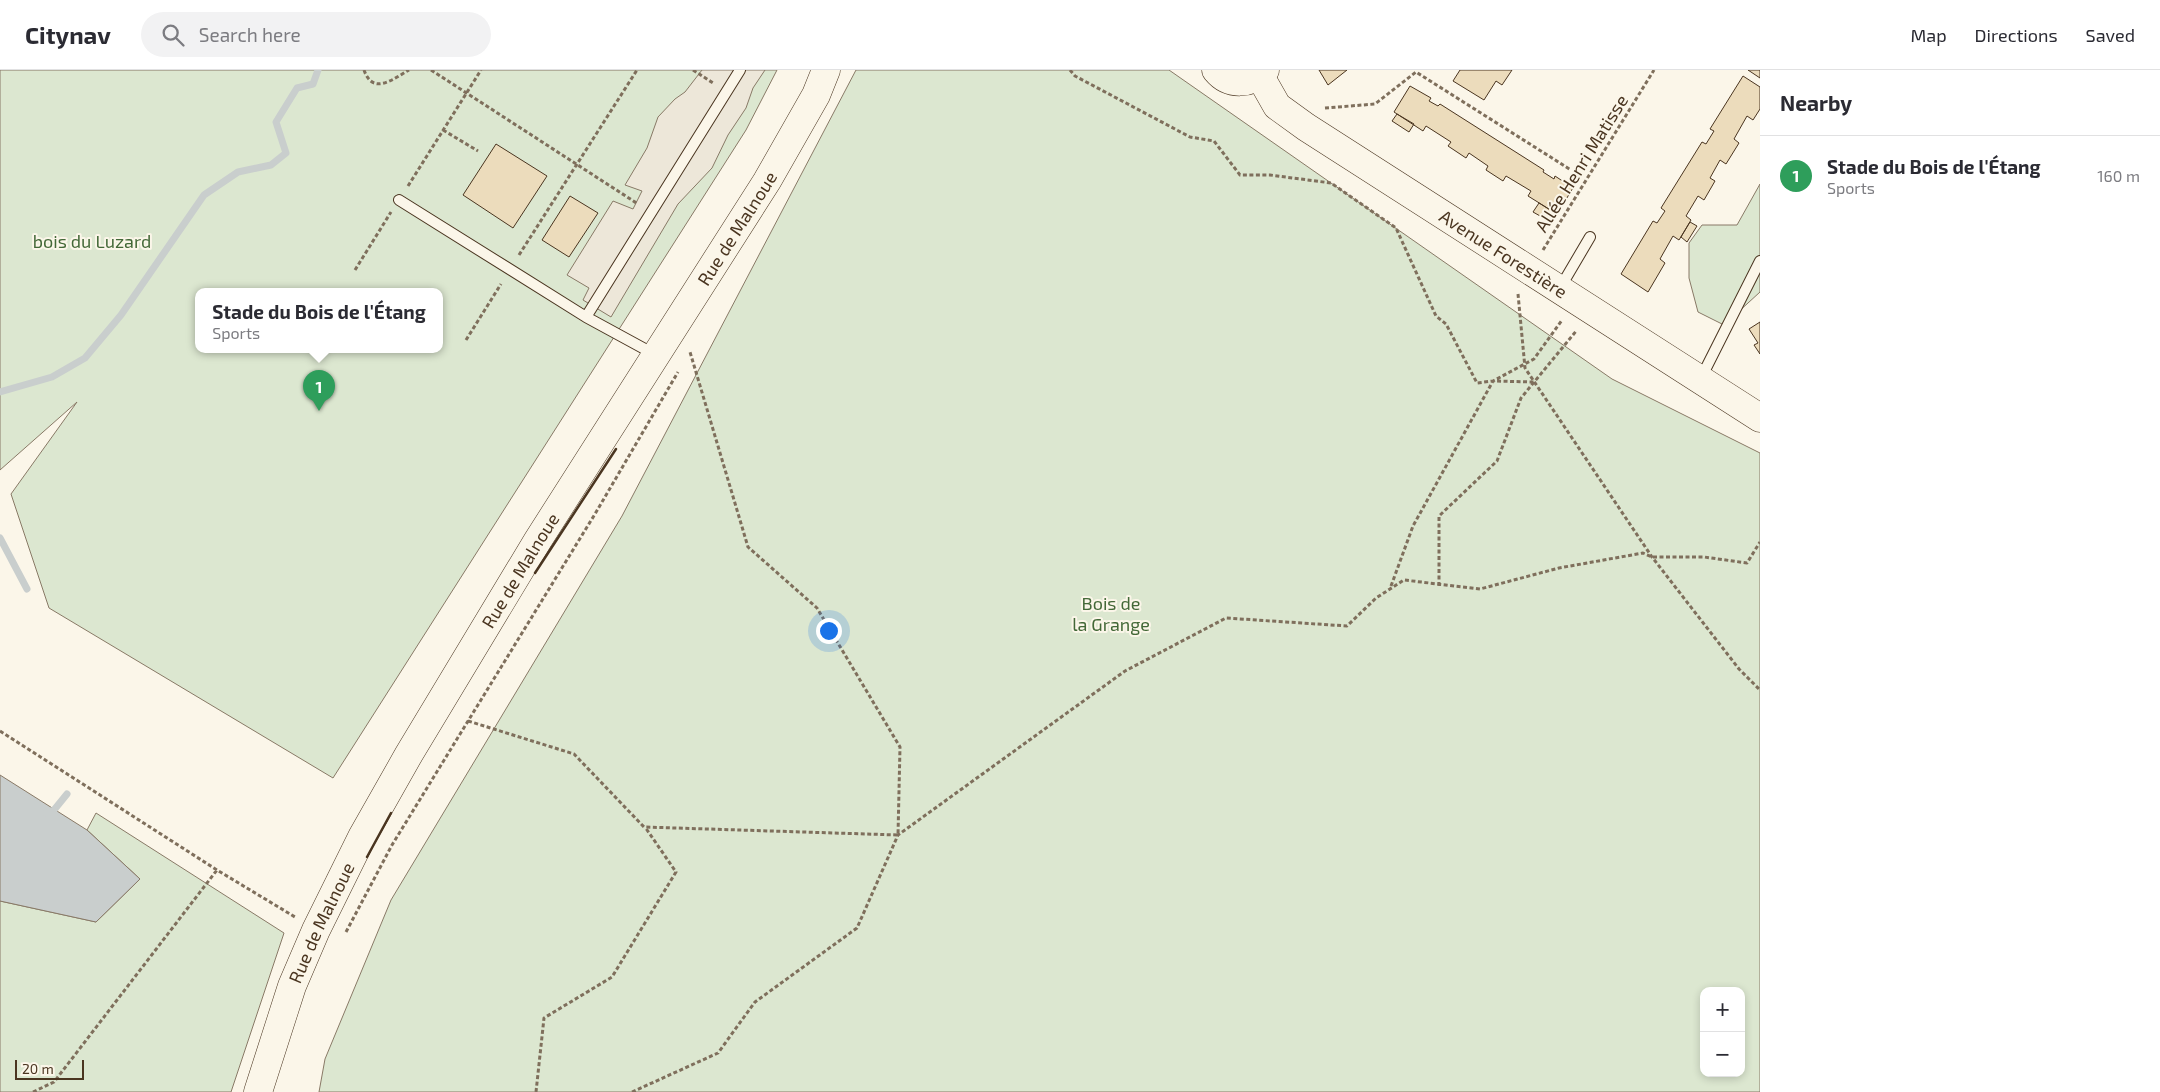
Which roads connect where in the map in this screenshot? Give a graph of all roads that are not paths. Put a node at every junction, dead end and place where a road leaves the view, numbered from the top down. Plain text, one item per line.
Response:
1 (740, 70) edge
2 (826, 70) edge
3 (1216, 70) edge
4 (1262, 73) edge
5 (399, 200) road end
6 (1590, 237) dead end
7 (1760, 260) edge
8 (1577, 299) junction
9 (586, 317) junction
10 (668, 362) junction
11 (1700, 378) junction
12 (1760, 418) edge
13 (258, 1092) edge

1 - 9 lane
2 - 10 main road, Rue de Malnoue
3 - 4 main road
4 - 8 main road, Avenue Forestière
5 - 9 lane
6 - 8 lane
7 - 11 lane
8 - 11 main road, Avenue Forestière
9 - 10 lane
10 - 13 main road, Rue de Malnoue
11 - 12 main road, Avenue Forestière

